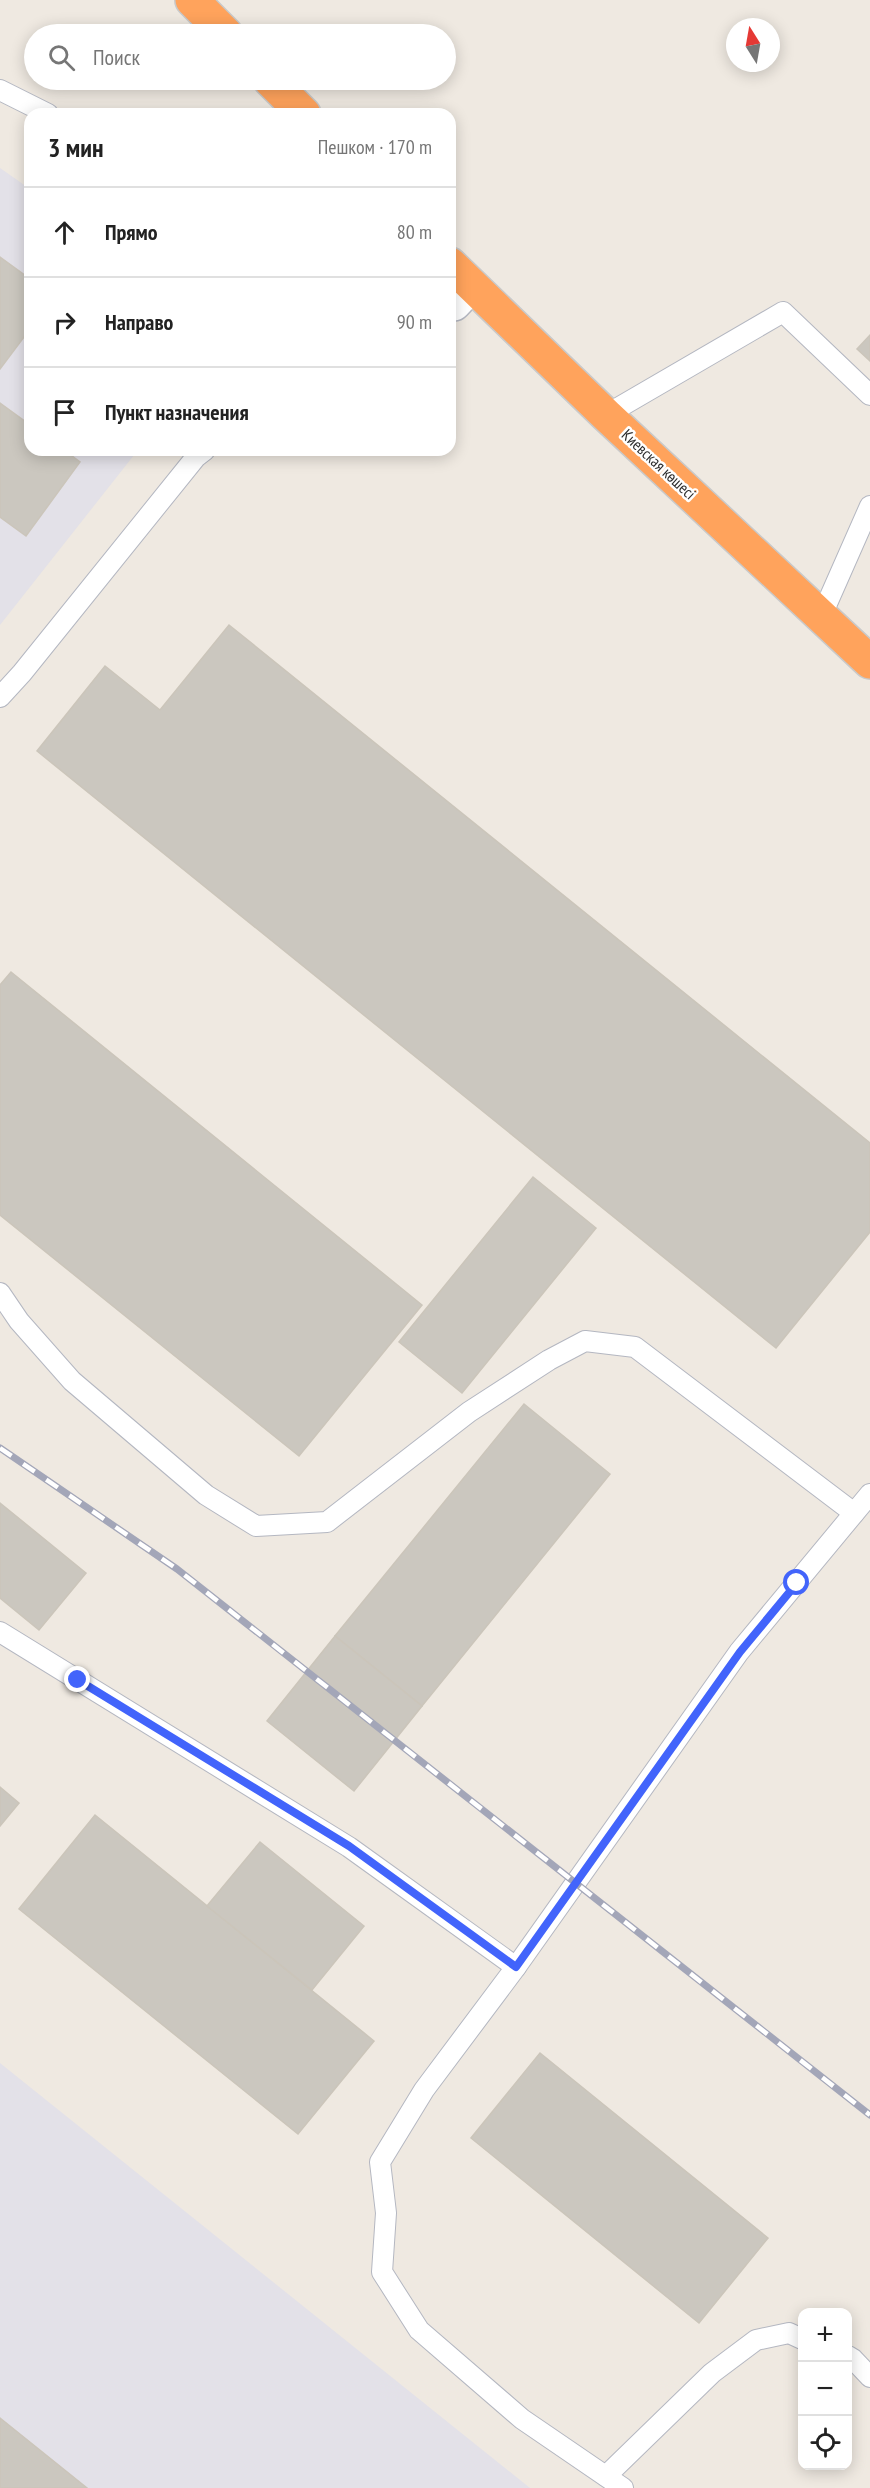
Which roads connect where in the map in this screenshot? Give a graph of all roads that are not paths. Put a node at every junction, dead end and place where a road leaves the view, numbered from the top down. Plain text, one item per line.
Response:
1 (192, 0) edge
2 (216, 24) edge
3 (0, 90) edge
4 (280, 90) edge
5 (36, 108) edge
6 (297, 108) edge
7 (456, 291) edge
8 (870, 395) edge
9 (606, 415) junction
10 (197, 456) edge
11 (870, 506) edge
12 (821, 617) junction
13 (870, 662) edge
14 (22, 673) junction
15 (0, 697) edge
16 (0, 714) edge
17 (0, 1293) edge
18 (870, 1494) edge
19 (854, 1513) junction
20 (0, 1632) edge
21 (516, 1967) junction
22 (798, 2337) edge
23 (852, 2358) edge
24 (870, 2377) edge
25 (606, 2476) junction
26 (622, 2488) edge

1 - 2 highway
3 - 5 lane
4 - 6 highway
7 - 9 highway, Киевская көшесі
8 - 9 lane
9 - 12 highway, Киевская көшесі
10 - 14 lane
11 - 12 lane
12 - 13 highway, Киевская көшесі
14 - 15 lane
14 - 16 lane
17 - 19 lane
18 - 19 lane
19 - 21 lane
20 - 21 lane
21 - 25 lane
22 - 25 lane
23 - 24 lane
25 - 26 lane

